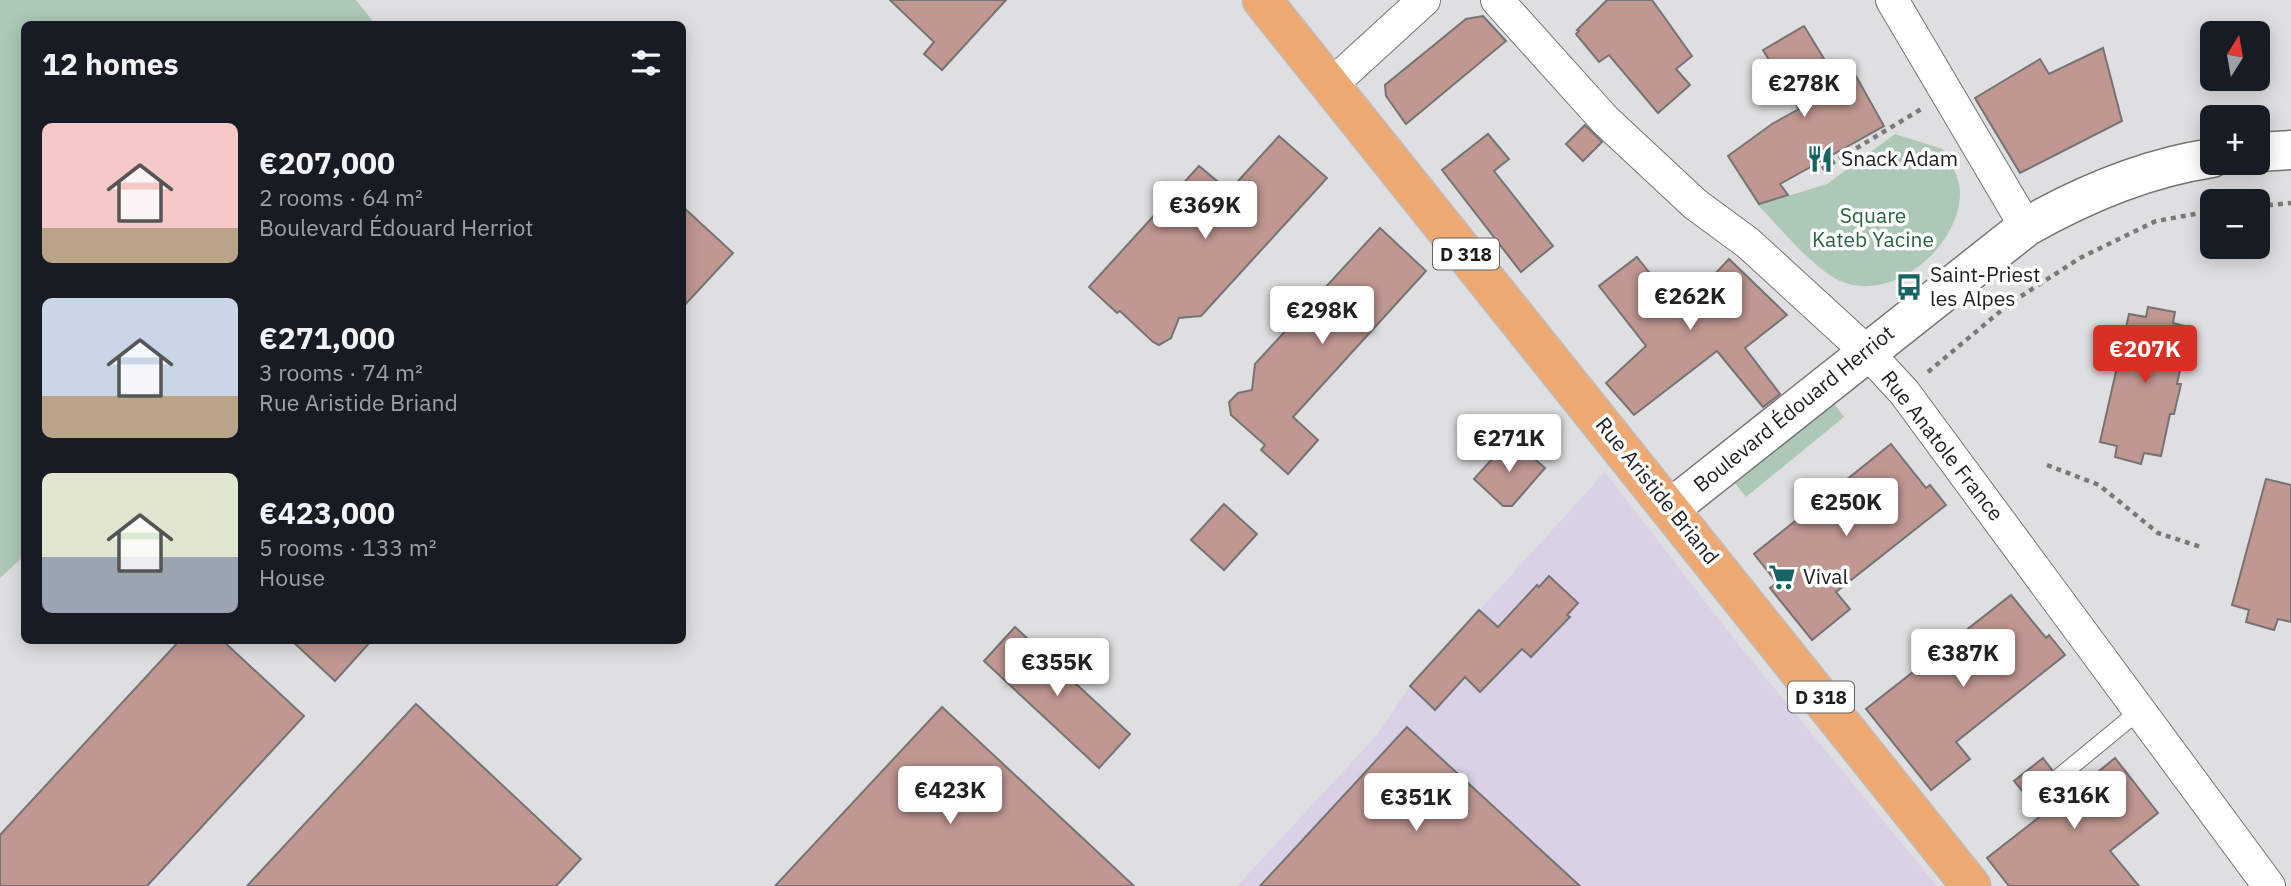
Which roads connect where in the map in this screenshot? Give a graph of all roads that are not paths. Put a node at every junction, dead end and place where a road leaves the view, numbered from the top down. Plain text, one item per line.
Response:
1 (1262, 0) edge
2 (1424, 0) edge
3 (1497, 0) edge
4 (1892, 0) edge
5 (1329, 86) junction
6 (2291, 150) edge
7 (2270, 151) edge
8 (2200, 161) edge
9 (2026, 227) junction
10 (1867, 352) junction
11 (1671, 508) junction
12 (2139, 711) junction
13 (2060, 776) dead end
14 (1971, 886) edge
15 (2269, 886) edge

1 - 5 main road, Rue Aristide Briand / D 318
2 - 5 street
3 - 10 street, Rue Anatole France
4 - 9 street
5 - 11 main road, Rue Aristide Briand / D 318
6 - 7 main road
8 - 9 main road, Boulevard Édouard Herriot
9 - 10 main road, Boulevard Édouard Herriot
10 - 11 main road, Boulevard Édouard Herriot
10 - 12 street, Rue Anatole France
11 - 14 main road, Rue Aristide Briand / D 318
12 - 13 lane
12 - 15 street, Rue Anatole France

